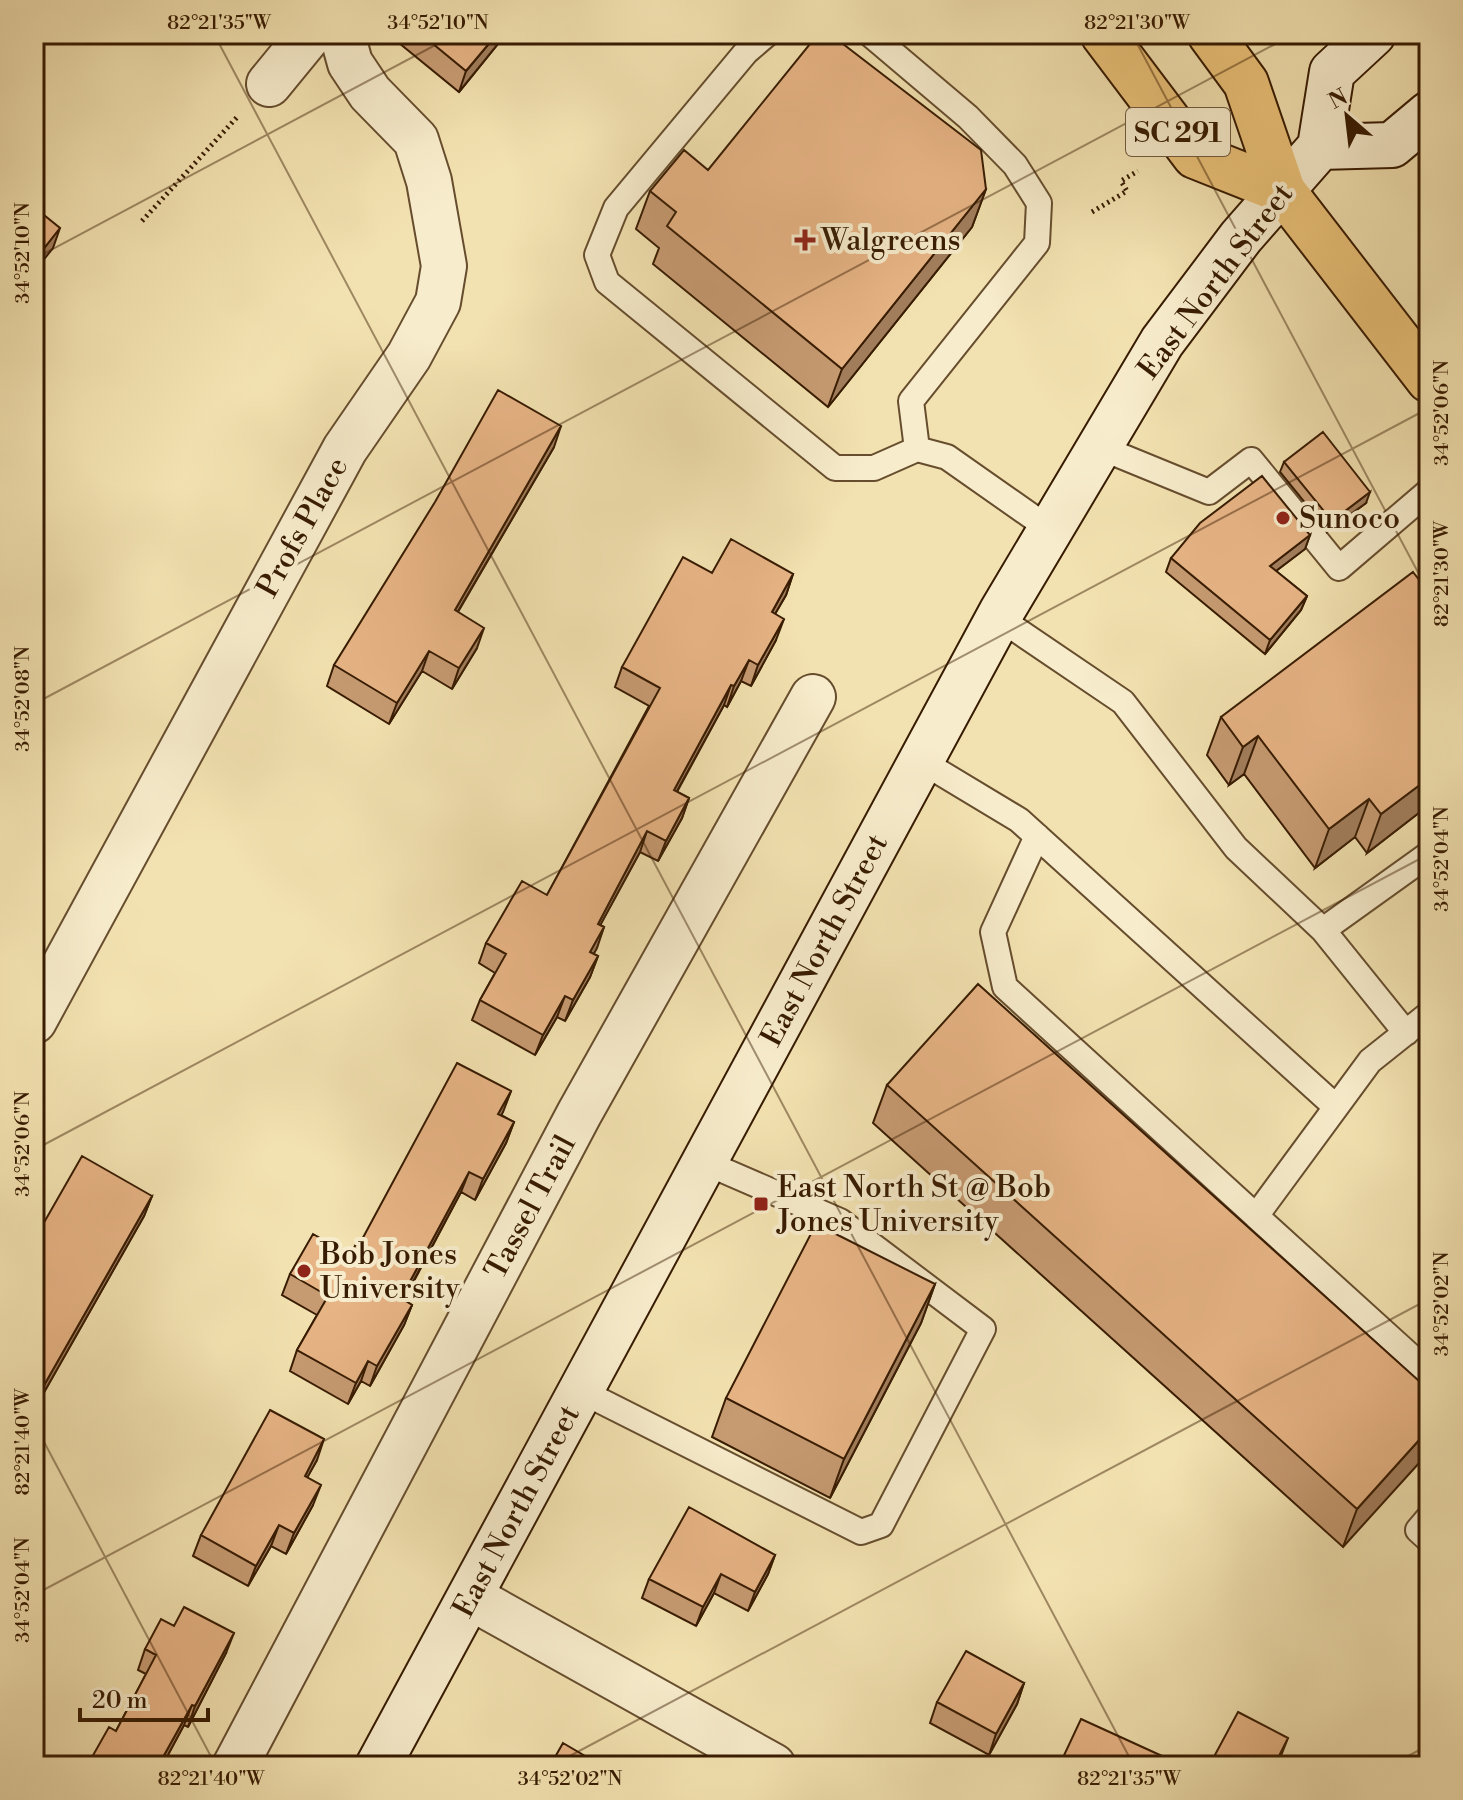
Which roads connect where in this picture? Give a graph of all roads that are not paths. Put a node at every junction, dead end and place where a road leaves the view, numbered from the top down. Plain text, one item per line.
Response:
1 (310, 34) edge
2 (342, 34) edge
3 (767, 34) edge
4 (870, 34) edge
5 (1103, 34) edge
6 (1210, 34) edge
7 (1373, 34) edge
8 (269, 84) road end
9 (1429, 114) edge
10 (1320, 147) junction
11 (1283, 191) junction
12 (1429, 380) edge
13 (1099, 447) junction
14 (917, 449) junction
15 (1429, 491) edge
16 (1051, 530) junction
17 (999, 618) junction
18 (813, 697) dead end
19 (921, 761) junction
20 (1037, 836) junction
21 (1429, 854) edge
22 (1323, 930) junction
23 (1429, 1014) edge
24 (34, 1021) edge
25 (1406, 1033) junction
26 (1336, 1107) junction
27 (704, 1162) junction
28 (1256, 1216) junction
29 (1429, 1373) edge
30 (581, 1391) junction
31 (1429, 1517) edge
32 (1429, 1540) edge
33 (470, 1597) junction
34 (235, 1766) edge
35 (378, 1766) edge
36 (773, 1766) edge

1 - 8 street
2 - 24 street, Profs Place
3 - 14 lane
4 - 14 lane
5 - 11 main road, SC 291
6 - 11 main road, SC 291
7 - 10 street
9 - 10 street
10 - 11 street, East North Street
11 - 12 main road, SC 291
11 - 13 street, East North Street
13 - 15 lane
13 - 16 street, East North Street
14 - 16 lane
16 - 17 street, East North Street
17 - 19 street, East North Street
17 - 22 lane
18 - 34 street, Tassel Trail
19 - 20 lane
19 - 27 street, East North Street
20 - 26 lane
20 - 28 lane
21 - 22 lane
22 - 25 lane
23 - 25 lane
25 - 26 lane
26 - 28 lane
27 - 30 street, East North Street
27 - 30 lane
28 - 29 lane
30 - 33 street, East North Street
31 - 32 lane
33 - 35 street, East North Street
33 - 36 street

